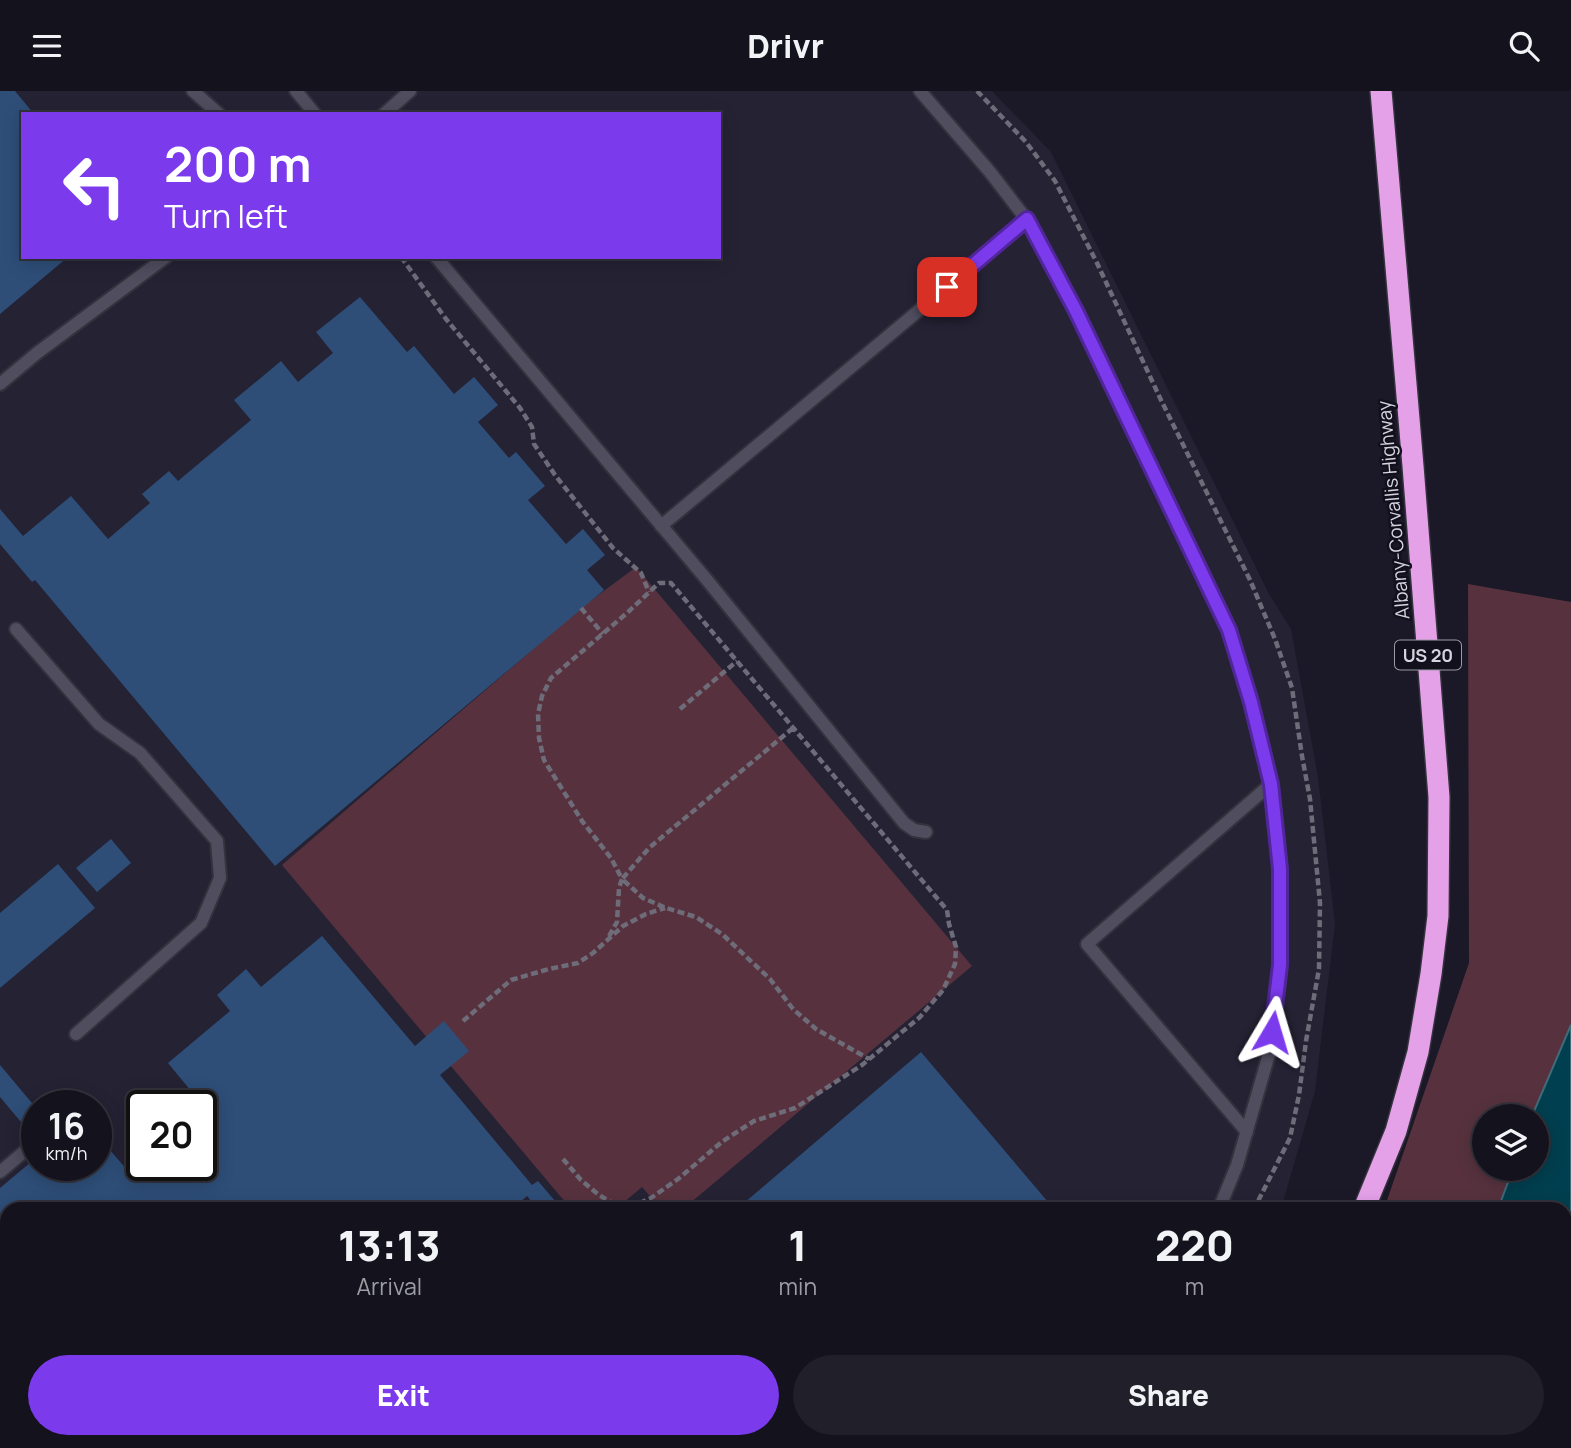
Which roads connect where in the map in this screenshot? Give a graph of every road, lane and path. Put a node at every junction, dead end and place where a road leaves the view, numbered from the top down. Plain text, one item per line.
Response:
1 (193, 91) edge
2 (296, 91) edge
3 (410, 91) edge
4 (920, 91) edge
5 (1381, 91) edge
6 (217, 112) edge
7 (313, 112) edge
8 (386, 112) edge
9 (1027, 219) junction
10 (163, 259) edge
11 (402, 259) edge
12 (438, 259) edge
13 (0, 384) edge
14 (661, 526) junction
15 (649, 592) junction
16 (581, 608) dead end
17 (16, 629) dead end
18 (603, 634) junction
19 (737, 661) junction
20 (680, 709) dead end
21 (793, 728) junction
22 (1271, 784) junction
23 (926, 832) dead end
24 (622, 879) junction
25 (666, 908) junction
26 (608, 938) junction
27 (463, 1021) dead end
28 (76, 1034) dead end
29 (869, 1059) junction
30 (1247, 1132) junction
31 (21, 1154) edge
32 (563, 1159) dead end
33 (0, 1172) edge
34 (610, 1202) edge
35 (642, 1202) edge
36 (1222, 1202) edge
37 (1367, 1202) edge

1 - 6 lane
2 - 7 lane
3 - 8 lane
4 - 9 lane
5 - 37 highway, Albany-Corvallis Highway / US 20
9 - 14 lane
9 - 22 lane
10 - 13 lane
11 - 15 path
12 - 14 lane
14 - 23 lane
15 - 18 path
15 - 19 path
16 - 18 path
17 - 28 lane
18 - 24 path
19 - 20 path
19 - 21 path
21 - 24 path
21 - 29 path
22 - 30 lane
22 - 30 lane
24 - 25 path
24 - 26 path
25 - 26 path
25 - 29 path
26 - 27 path
29 - 35 path
30 - 36 lane
31 - 33 lane
32 - 34 path

